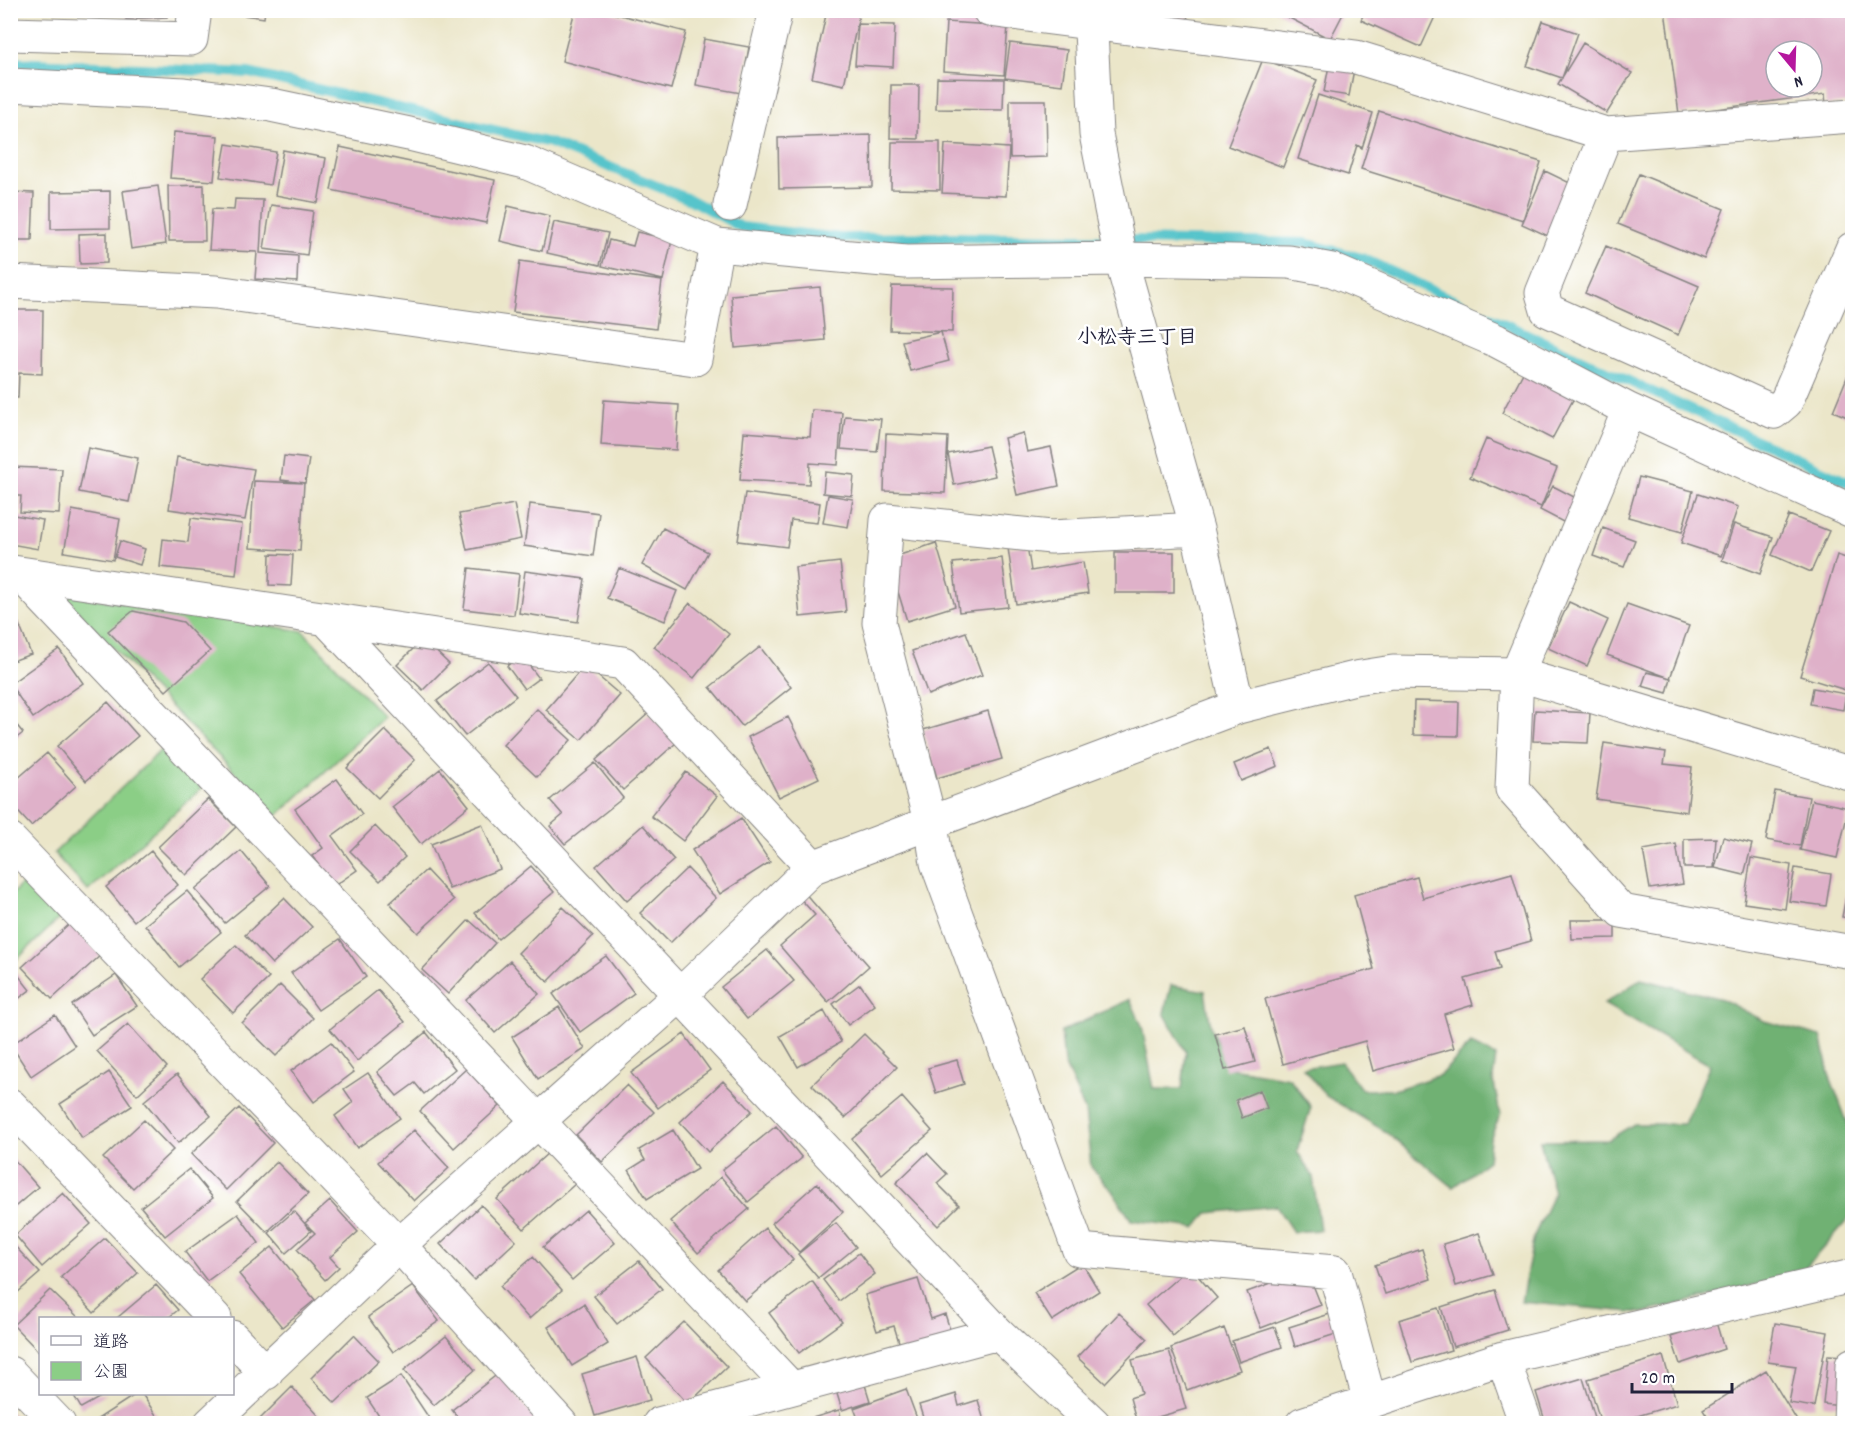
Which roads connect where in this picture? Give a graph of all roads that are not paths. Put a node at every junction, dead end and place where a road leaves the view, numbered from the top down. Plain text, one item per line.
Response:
1 (195, 10) edge
2 (776, 10) edge
3 (989, 10) edge
4 (1090, 17) edge
5 (10, 34) edge
6 (10, 85) edge
7 (1852, 116) edge
8 (1606, 134) junction
9 (730, 205) dead end
10 (717, 245) junction
11 (1852, 249) edge
12 (1121, 259) junction
13 (10, 282) edge
14 (1629, 410) junction
15 (1852, 511) edge
16 (1197, 529) junction
17 (15, 573) edge
18 (328, 621) junction
19 (1517, 674) junction
20 (1238, 707) junction
21 (1852, 774) edge
22 (931, 825) junction
23 (10, 840) edge
24 (813, 867) junction
25 (1852, 952) edge
26 (679, 996) junction
27 (10, 1104) edge
28 (539, 1119) junction
29 (399, 1245) junction
30 (1852, 1276) edge
31 (214, 1317) edge
32 (998, 1333) junction
33 (234, 1339) edge
34 (1503, 1358) junction
35 (1852, 1365) edge
36 (10, 1373) edge
37 (266, 1373) junction
38 (791, 1388) junction
39 (1370, 1402) junction
40 (59, 1424) edge
41 (210, 1424) edge
42 (561, 1424) edge
43 (659, 1424) edge
44 (1094, 1424) edge
45 (1302, 1424) edge
46 (1526, 1424) edge
47 (1850, 1424) edge

1 - 5 street
2 - 9 street
3 - 4 street
4 - 8 street
4 - 12 street
6 - 10 street
7 - 8 street
8 - 11 street
10 - 12 street
10 - 13 street
12 - 14 street
12 - 16 street
14 - 15 street
14 - 19 street
16 - 20 street
16 - 22 street
17 - 18 street
17 - 28 street
18 - 24 street
18 - 26 street
19 - 20 street
19 - 21 street
19 - 25 street
20 - 22 street
22 - 24 street
22 - 39 street
23 - 29 street
24 - 26 street
26 - 28 street
26 - 32 street
27 - 31 street
28 - 29 street
28 - 38 street
29 - 37 street
29 - 42 street
30 - 34 street
32 - 38 street
32 - 44 street
33 - 37 street
34 - 39 street
34 - 46 street
35 - 47 street
36 - 40 street
37 - 41 street
38 - 43 street
39 - 45 street

